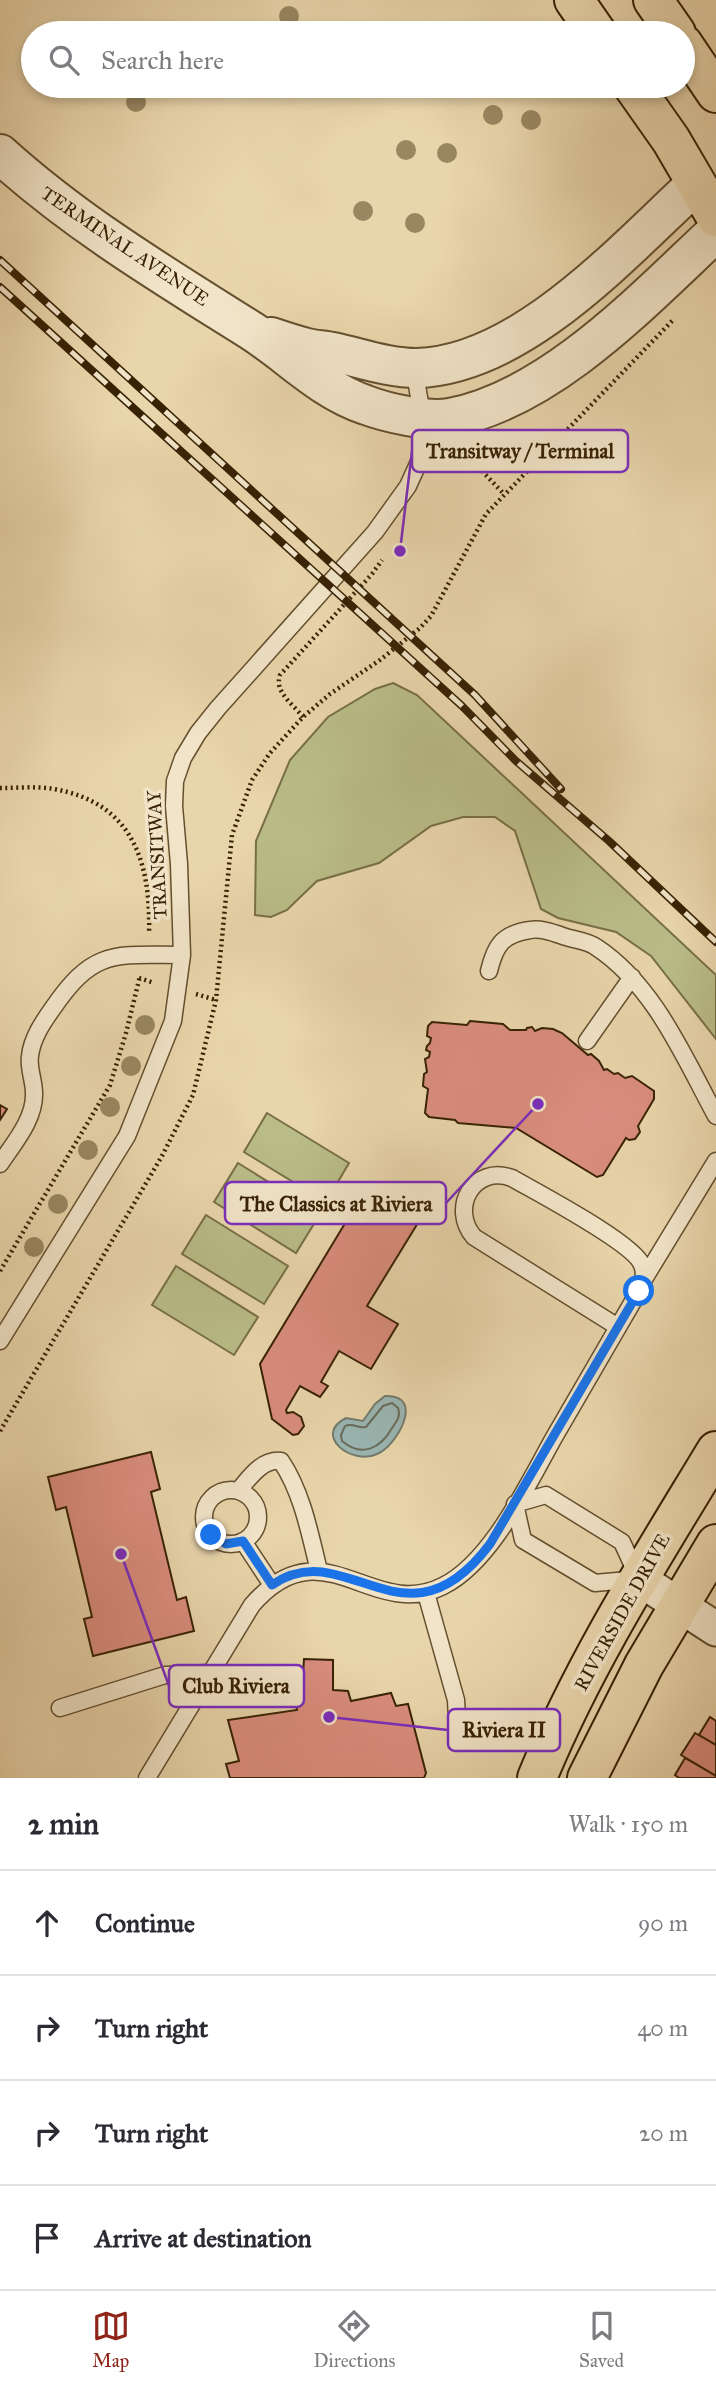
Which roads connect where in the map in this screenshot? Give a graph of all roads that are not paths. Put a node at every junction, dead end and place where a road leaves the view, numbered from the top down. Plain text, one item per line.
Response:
1 (574, 0) edge
2 (653, 0) edge
3 (589, 21) edge
4 (668, 21) edge
5 (695, 62) edge
6 (716, 93) edge
7 (641, 98) edge
8 (0, 154) edge
9 (696, 184) junction
10 (716, 217) edge
11 (716, 232) edge
12 (254, 332) junction
13 (414, 368) junction
14 (422, 418) junction
15 (182, 955) junction
16 (489, 971) dead end
17 (632, 977) junction
18 (587, 1041) dead end
19 (716, 1115) edge
20 (716, 1161) edge
21 (0, 1164) edge
22 (644, 1279) junction
23 (618, 1327) junction
24 (0, 1341) edge
25 (716, 1451) edge
26 (239, 1490) junction
27 (515, 1504) junction
28 (243, 1541) junction
29 (716, 1544) edge
30 (318, 1570) junction
31 (639, 1579) junction
32 (272, 1585) junction
33 (426, 1593) junction
34 (680, 1604) junction
35 (716, 1629) edge
36 (211, 1673) junction
37 (60, 1708) dead end
38 (458, 1737) dead end
39 (147, 1778) edge
40 (537, 1778) edge
41 (587, 1778) edge

1 - 3 main road
2 - 4 main road
5 - 6 main road
7 - 9 main road
8 - 12 street, TERMINAL AVENUE
9 - 10 main road
9 - 13 street, TERMINAL AVENUE
11 - 14 street, TERMINAL AVENUE
12 - 13 street, TERMINAL AVENUE
12 - 14 street, TERMINAL AVENUE
13 - 14 lane, TRANSITWAY
14 - 15 lane, TRANSITWAY
15 - 21 lane
15 - 24 lane, TRANSITWAY
16 - 17 lane
17 - 18 lane
17 - 19 lane
20 - 22 lane
22 - 23 lane
22 - 23 lane
23 - 27 lane
25 - 31 main road, RIVERSIDE DRIVE
26 - 28 lane
26 - 28 lane
26 - 30 lane
27 - 31 lane
27 - 31 lane
27 - 33 lane
28 - 32 lane
29 - 34 main road
30 - 32 lane
30 - 33 lane
31 - 34 street
31 - 40 main road, RIVERSIDE DRIVE
32 - 36 lane
33 - 38 lane
34 - 35 street
34 - 41 main road
36 - 37 lane
36 - 39 lane

